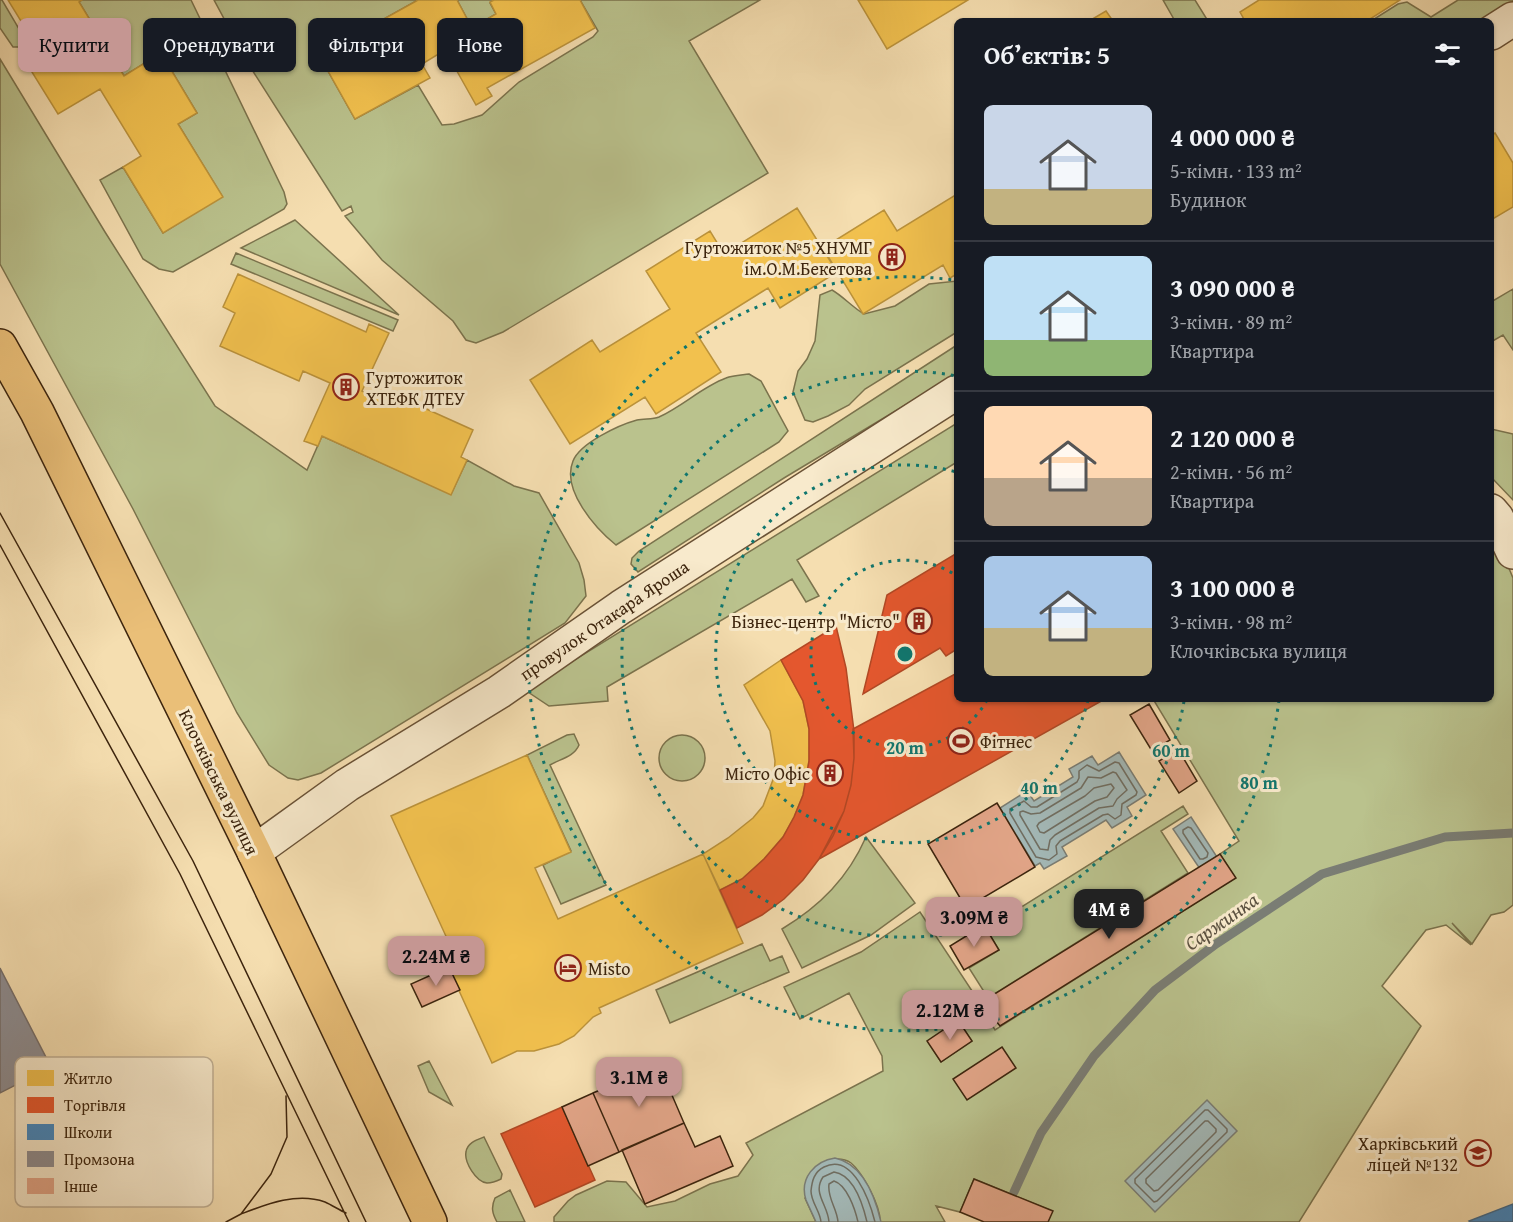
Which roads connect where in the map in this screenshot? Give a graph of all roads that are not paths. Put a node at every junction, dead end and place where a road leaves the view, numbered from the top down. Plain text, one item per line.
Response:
1 (1513, 19) edge
2 (1494, 31) edge
3 (0, 346) edge
4 (954, 394) edge
5 (1494, 514) edge
6 (1513, 552) edge
7 (254, 852) junction
8 (430, 1222) edge

1 - 2 street
3 - 7 main road, Клочківська вулиця
4 - 7 street, провулок Отакара Яроша
5 - 6 street
7 - 8 main road, Клочківська вулиця

